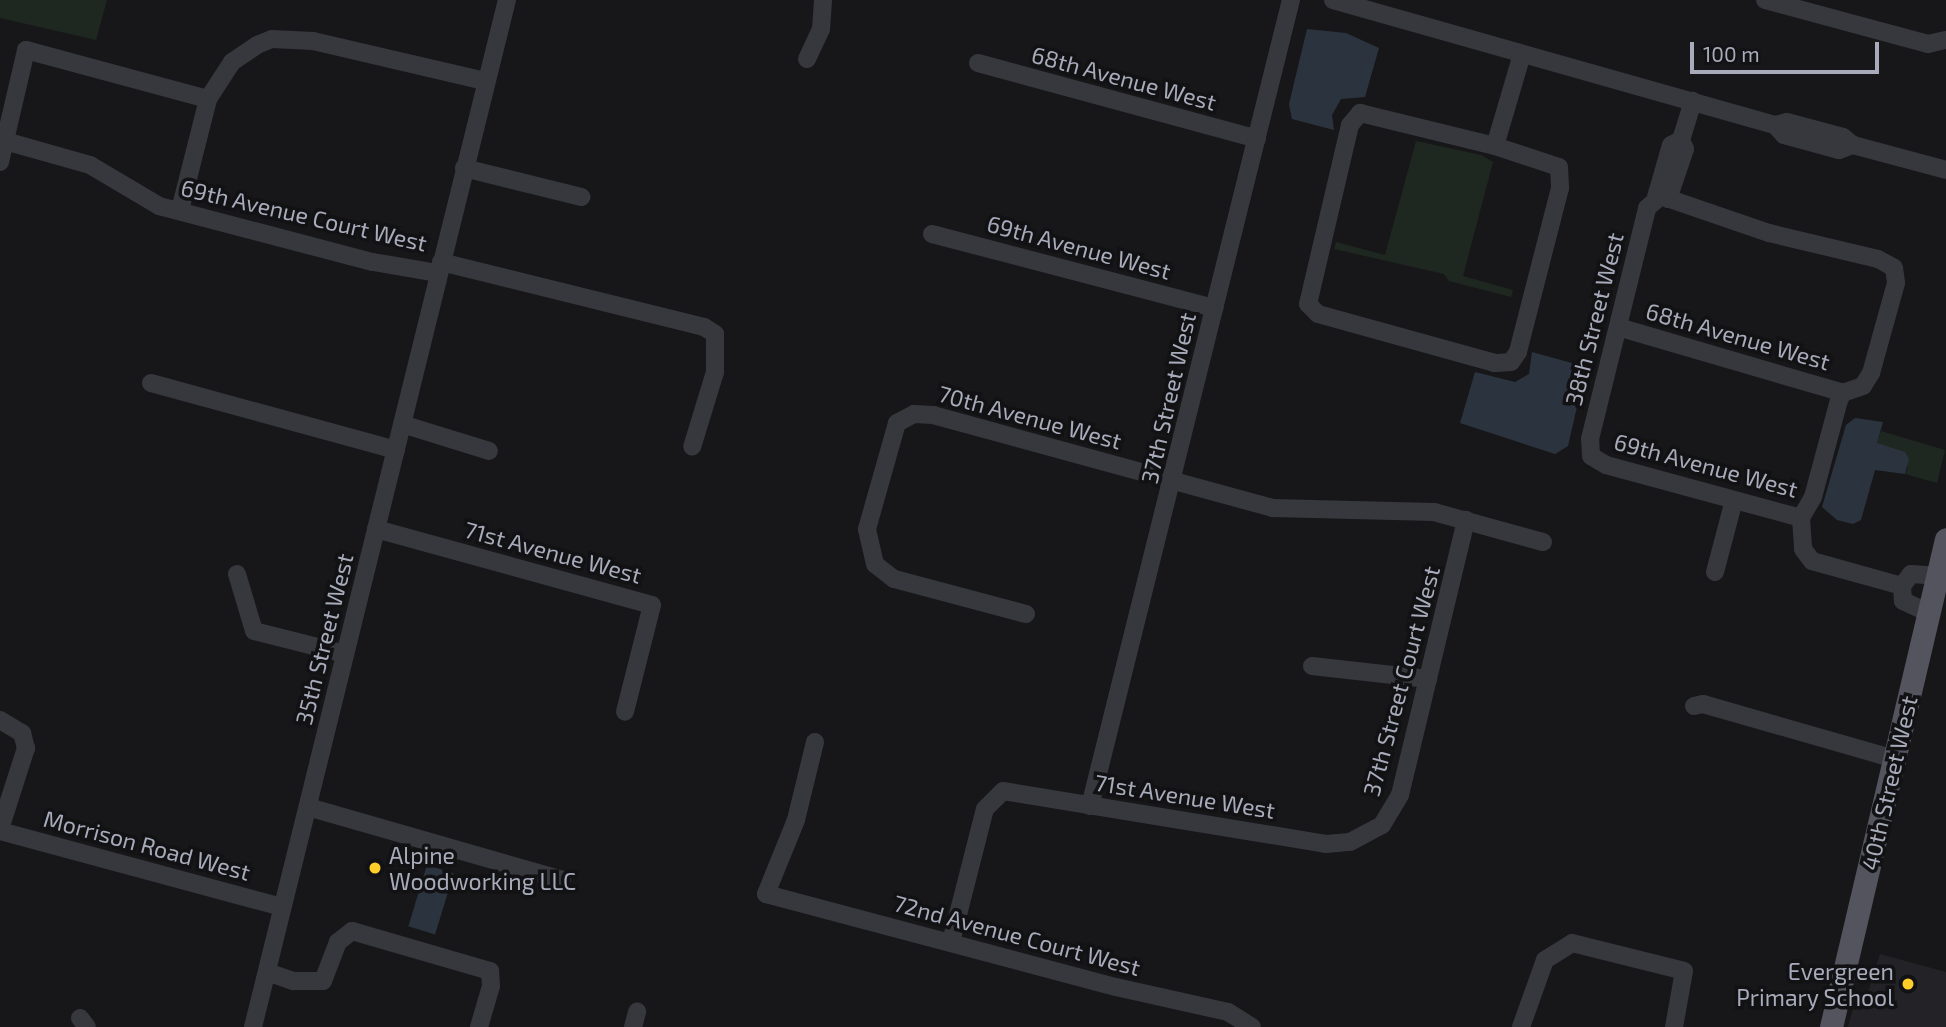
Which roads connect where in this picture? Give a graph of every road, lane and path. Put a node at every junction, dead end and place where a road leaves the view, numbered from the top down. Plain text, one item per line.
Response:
1 (507, 0) edge
2 (823, 0) edge
3 (1292, 0) edge
4 (1333, 0) edge
5 (1765, 0) edge
6 (1801, 5) edge
7 (1946, 40) edge
8 (1522, 54) junction
9 (807, 59) dead end
10 (978, 63) dead end
11 (485, 81) junction
12 (208, 99) junction
13 (1693, 101) junction
14 (1257, 139) junction
15 (5, 141) junction
16 (1495, 146) junction
17 (0, 162) edge
18 (464, 168) junction
19 (1946, 170) edge
20 (581, 197) dead end
21 (1662, 198) junction
22 (180, 210) junction
23 (932, 234) dead end
24 (439, 267) junction
25 (1214, 308) junction
26 (1618, 327) junction
27 (151, 383) dead end
28 (1843, 393) junction
29 (402, 424) junction
30 (692, 447) dead end
31 (396, 450) junction
32 (489, 450) dead end
33 (1591, 456) joint
34 (1173, 482) junction
35 (1734, 500) junction
36 (1804, 515) junction
37 (1466, 520) junction
38 (376, 529) junction
39 (1946, 539) edge
40 (1543, 542) dead end
41 (1715, 572) dead end
42 (237, 574) dead end
43 (1937, 576) junction
44 (1902, 586) junction
45 (1928, 613) junction
46 (1026, 614) dead end
47 (345, 654) junction
48 (1312, 666) dead end
49 (1428, 679) junction
50 (1693, 706) dead end
51 (625, 712) dead end
52 (0, 720) edge
53 (815, 742) dead end
54 (1895, 759) junction
55 (1090, 806) junction
56 (308, 807) junction
57 (0, 830) edge
58 (1359, 839) joint
59 (562, 880) dead end
60 (281, 907) junction
61 (951, 942) junction
62 (267, 972) junction
63 (253, 1027) edge
64 (479, 1027) edge
65 (1252, 1027) edge
66 (1521, 1027) edge
67 (1674, 1027) edge
68 (1831, 1027) edge

1 - 11 street, 35th Street West
2 - 9 street
3 - 14 street, 37th Street West
4 - 8 street
5 - 6 street
6 - 7 street
8 - 13 street
8 - 16 street
10 - 14 street, 68th Avenue West
11 - 12 street
11 - 18 street, 35th Street West
12 - 15 street
12 - 22 street
13 - 19 street
13 - 21 street, 38th Street West
14 - 25 street, 37th Street West
15 - 17 street
15 - 22 street, 69th Avenue Court West
16 - 16 street
18 - 20 street
18 - 24 street, 35th Street West
21 - 26 street, 38th Street West
21 - 28 street
22 - 24 street, 69th Avenue Court West
23 - 25 street, 69th Avenue West
24 - 29 street, 35th Street West
24 - 30 street
25 - 34 street, 37th Street West
26 - 28 street, 68th Avenue West
26 - 33 street, 38th Street West
27 - 31 street
28 - 36 street
29 - 31 street, 35th Street West
29 - 32 street
31 - 38 street, 35th Street West
33 - 35 street, 69th Avenue West
34 - 37 street, 70th Avenue West
34 - 46 street, 70th Avenue West
34 - 55 street, 37th Street West
35 - 36 street, 69th Avenue West
35 - 41 street
36 - 44 street
37 - 40 street, 70th Avenue West
37 - 49 street, 37th Street Court West
38 - 47 street, 35th Street West
38 - 51 street, 71st Avenue West
39 - 43 main road, 40th Street West
42 - 47 street
43 - 44 street
43 - 45 main road, 40th Street West
44 - 45 street
45 - 54 main road, 40th Street West
47 - 56 street, 35th Street West
48 - 49 street
49 - 58 street, 37th Street Court West
50 - 54 street
52 - 57 street
53 - 61 street, 72nd Avenue Court West
54 - 68 main road, 40th Street West
55 - 58 street, 71st Avenue West
55 - 61 street, 71st Avenue West
56 - 59 street
56 - 60 street, 35th Street West
57 - 60 street, Morrison Road West
60 - 62 street, 35th Street West
61 - 65 street, 72nd Avenue Court West
62 - 63 street, 35th Street West
62 - 64 street
66 - 67 street

